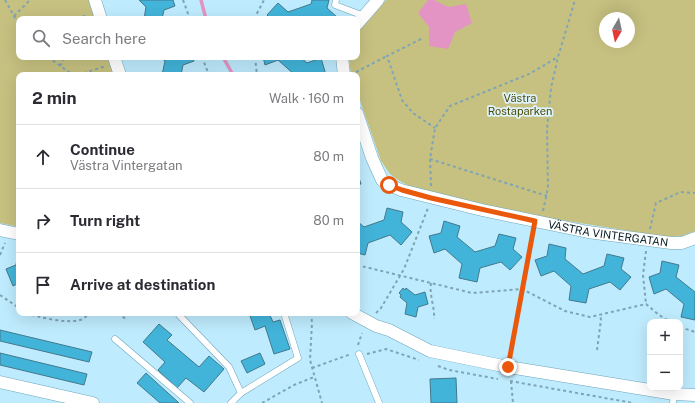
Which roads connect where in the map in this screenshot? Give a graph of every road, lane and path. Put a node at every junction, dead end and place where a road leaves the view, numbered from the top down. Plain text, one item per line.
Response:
1 (5, 0) edge
2 (30, 0) edge
3 (95, 0) edge
4 (183, 0) edge
5 (262, 0) edge
6 (336, 0) edge
7 (378, 0) edge
8 (575, 0) edge
9 (14, 16) junction
10 (100, 16) edge
11 (189, 16) edge
12 (255, 16) edge
13 (354, 16) edge
14 (16, 20) edge
15 (361, 20) edge
16 (421, 39) dead end
17 (387, 56) junction
18 (558, 57) junction
19 (52, 60) edge
20 (63, 60) edge
21 (115, 60) edge
22 (203, 60) edge
23 (255, 60) edge
24 (344, 60) edge
25 (60, 66) junction
26 (69, 72) edge
27 (85, 72) edge
28 (119, 72) edge
29 (208, 72) edge
30 (257, 72) edge
31 (350, 72) edge
32 (352, 72) edge
33 (360, 122) edge
34 (435, 128) junction
35 (430, 159) junction
36 (695, 193) edge
37 (548, 196) junction
38 (431, 198) junction
39 (538, 222) junction
40 (0, 230) edge
41 (16, 233) edge
42 (695, 238) edge
43 (648, 240) junction
44 (360, 266) edge
45 (400, 276) junction
46 (431, 283) junction
47 (522, 289) junction
48 (1, 295) edge
49 (0, 299) edge
50 (646, 304) junction
51 (16, 306) edge
52 (600, 314) junction
53 (34, 316) edge
54 (86, 316) edge
55 (122, 316) edge
56 (180, 316) edge
57 (285, 316) edge
58 (311, 316) edge
59 (358, 316) edge
60 (434, 319) dead end
61 (666, 319) edge
62 (127, 320) dead end
63 (368, 321) junction
64 (683, 328) edge
65 (695, 332) edge
66 (115, 339) dead end
67 (597, 350) dead end
68 (359, 354) junction
69 (508, 367) junction
70 (312, 368) junction
71 (314, 377) junction
72 (511, 381) dead end
73 (0, 382) edge
74 (241, 393) junction
75 (695, 395) edge
76 (673, 399) edge
77 (93, 403) edge
78 (190, 403) edge
79 (231, 403) edge
80 (262, 403) edge
81 (322, 403) edge
82 (379, 403) edge
83 (513, 403) edge

1 - 9 path
2 - 9 path
3 - 10 street
4 - 11 path
5 - 12 path
6 - 13 lane
7 - 15 street
8 - 18 path
9 - 14 path
16 - 17 path
17 - 32 path
17 - 34 path
18 - 34 path
18 - 37 path
19 - 25 path
20 - 25 path
21 - 27 path
21 - 28 street
22 - 29 path
23 - 30 path
24 - 31 street
25 - 26 path
33 - 38 street, VÄSTRA VINTERGATAN
34 - 35 path
35 - 37 path
35 - 38 path
36 - 43 path
37 - 39 path
38 - 39 street, VÄSTRA VINTERGATAN
38 - 45 path
39 - 43 street, VÄSTRA VINTERGATAN
39 - 47 path
40 - 41 street
42 - 43 street, VÄSTRA VINTERGATAN
43 - 50 path
44 - 45 path
45 - 46 path
45 - 63 path
46 - 47 path
46 - 60 path
47 - 52 path
47 - 69 path
48 - 49 path
48 - 51 path
50 - 52 path
50 - 61 path
52 - 67 path
53 - 54 path
55 - 62 path
56 - 74 lane
57 - 74 lane
58 - 70 path
59 - 63 street
63 - 68 path
63 - 69 street
64 - 65 path
66 - 78 lane
68 - 70 path
68 - 82 lane
69 - 76 street
70 - 71 path
71 - 80 path
71 - 81 path
72 - 83 path
73 - 77 street
74 - 79 lane
75 - 76 street

